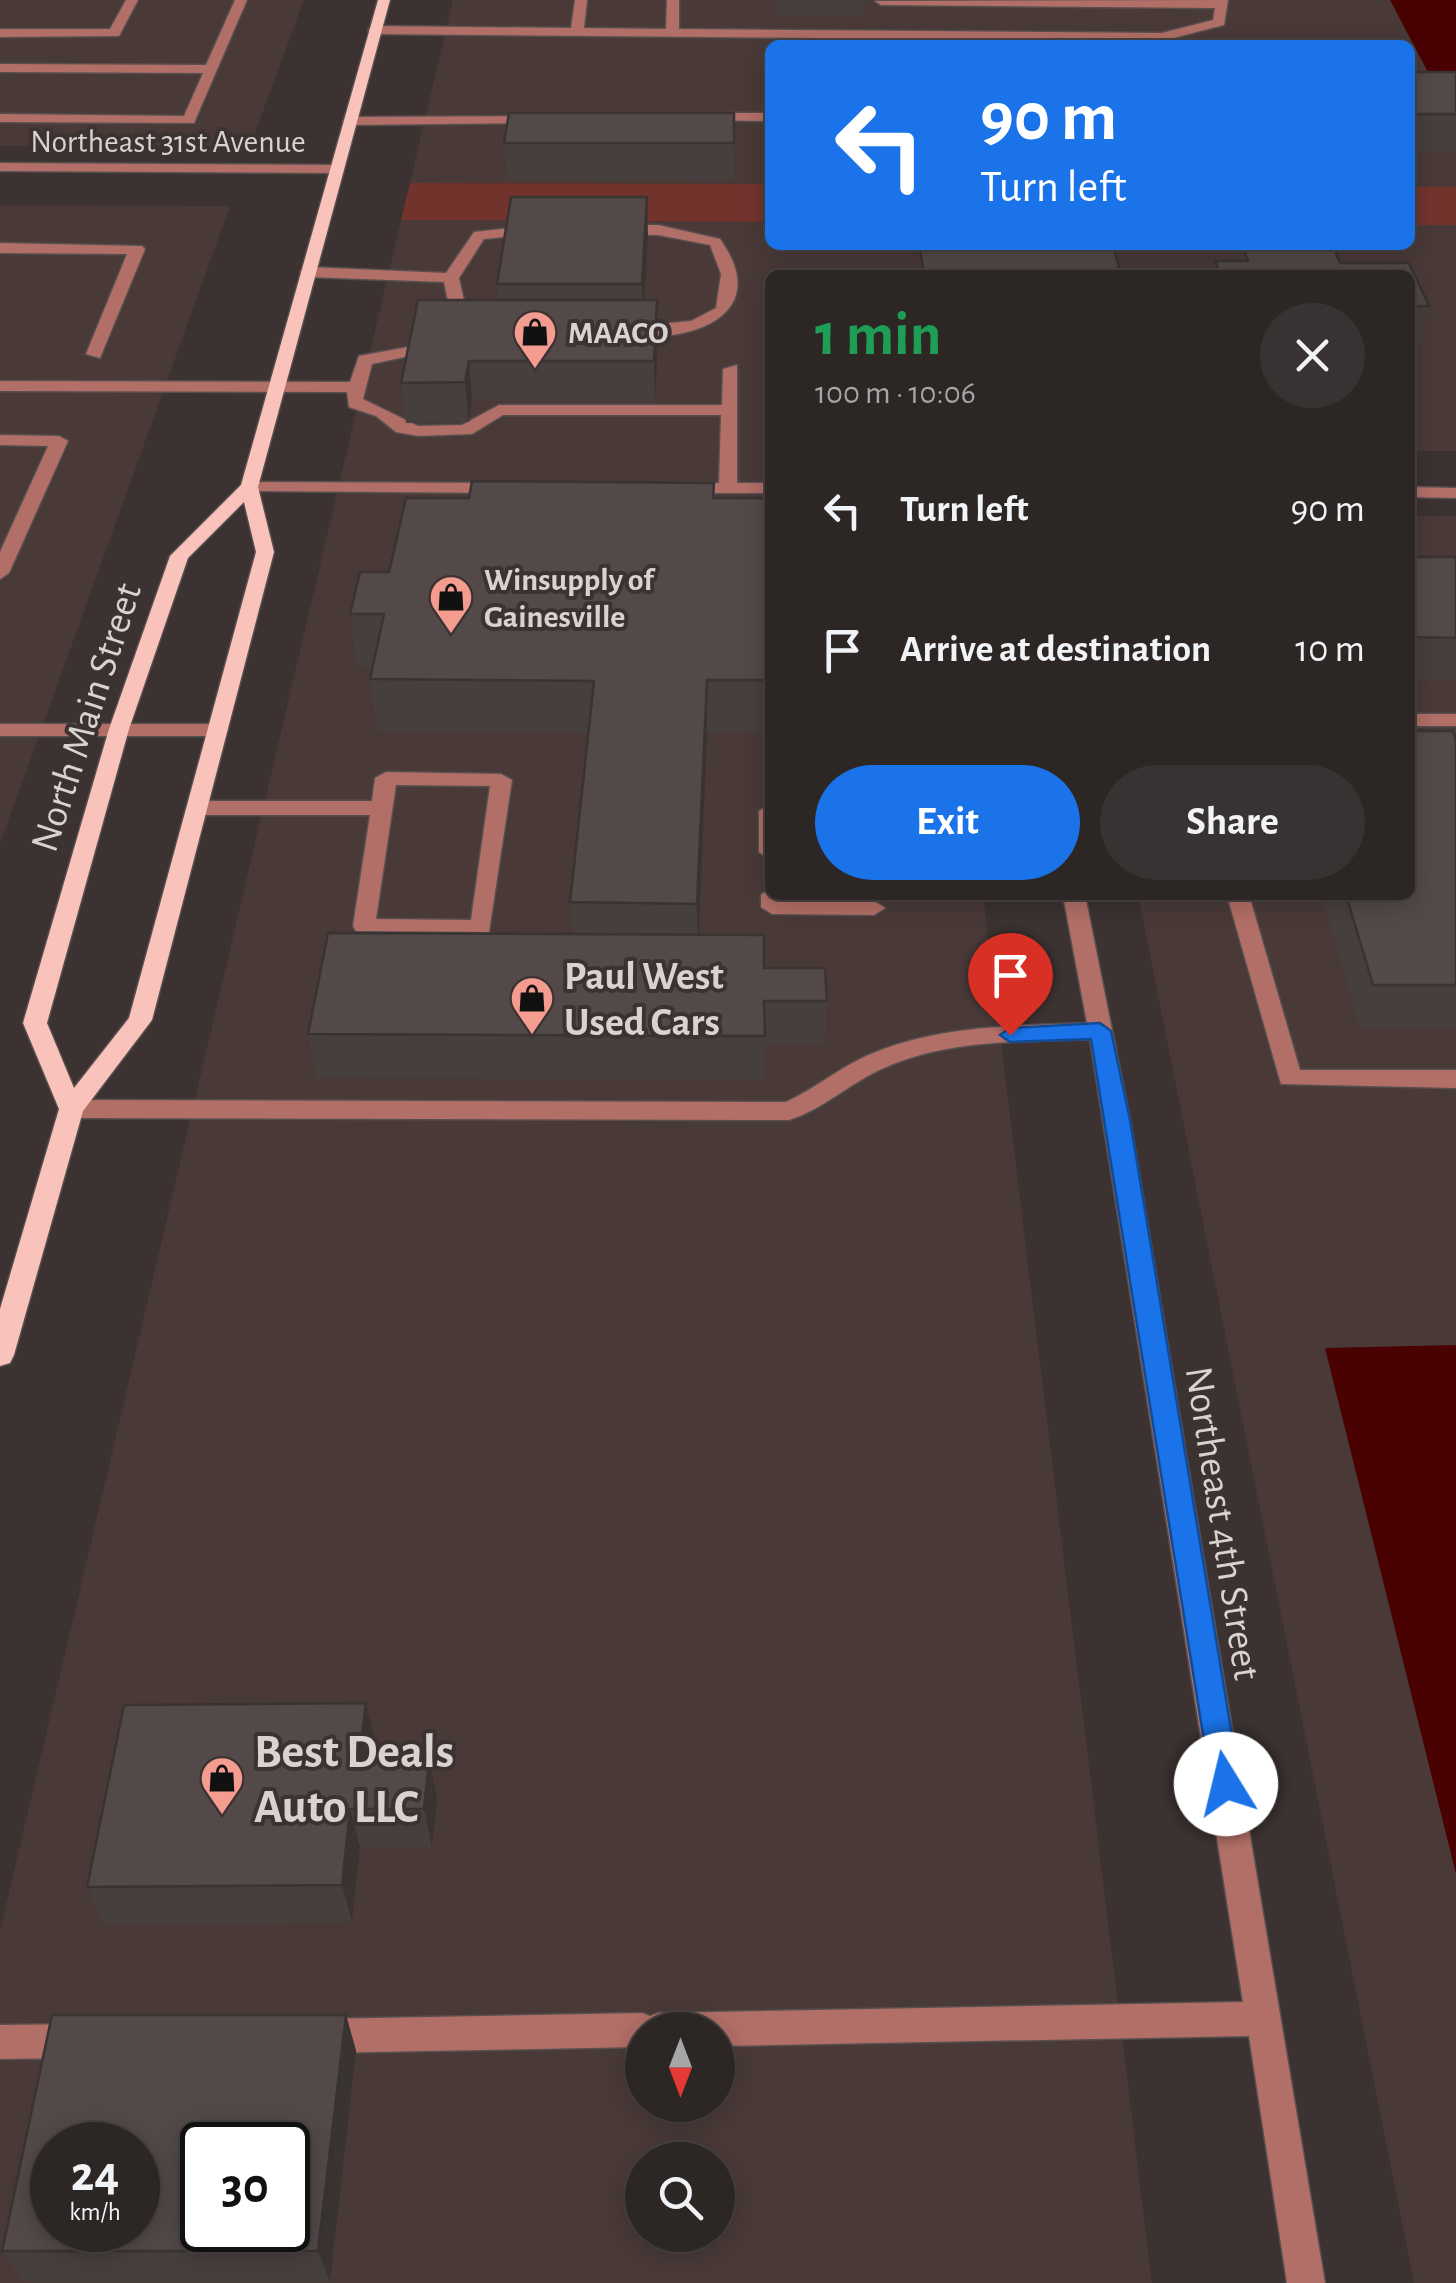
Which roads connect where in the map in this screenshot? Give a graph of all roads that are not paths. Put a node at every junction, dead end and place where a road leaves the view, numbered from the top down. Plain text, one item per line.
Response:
1 (132, 0) edge
2 (241, 0) edge
3 (384, 0) edge
4 (580, 0) edge
5 (673, 0) edge
6 (881, 1) edge
7 (1222, 2) edge
8 (376, 30) junction
9 (577, 32) junction
10 (672, 32) junction
11 (0, 33) edge
12 (772, 39) edge
13 (0, 68) edge
14 (212, 69) junction
15 (765, 117) edge
16 (0, 118) edge
17 (558, 118) edge
18 (693, 118) edge
19 (350, 121) junction
20 (0, 167) edge
21 (335, 169) junction
22 (563, 230) edge
23 (601, 230) edge
24 (0, 248) edge
25 (308, 272) junction
26 (452, 278) junction
27 (486, 326) edge
28 (605, 331) edge
29 (408, 352) edge
30 (94, 354) dead end
31 (732, 369) dead end
32 (0, 386) edge
33 (276, 387) junction
34 (355, 387) junction
35 (730, 410) junction
36 (0, 440) edge
37 (249, 487) junction
38 (534, 488) edge
39 (670, 488) edge
40 (728, 488) junction
41 (765, 488) edge
42 (1415, 492) edge
43 (1456, 493) edge
44 (0, 515) edge
45 (26, 515) junction
46 (0, 573) edge
47 (1415, 720) edge
48 (1456, 720) edge
49 (0, 730) edge
50 (120, 730) junction
51 (218, 730) junction
52 (198, 808) junction
53 (382, 808) junction
54 (772, 900) edge
55 (1075, 900) edge
56 (1239, 900) edge
57 (874, 908) dead end
58 (1100, 1031) junction
59 (1456, 1078) edge
60 (71, 1110) junction
61 (0, 1355) edge
62 (1263, 2018) junction
63 (735, 2028) edge
64 (625, 2030) edge
65 (292, 2037) edge
66 (117, 2040) edge
67 (0, 2042) edge
68 (1306, 2283) edge

1 - 11 street
2 - 14 street
3 - 8 main road
4 - 9 street
5 - 10 street
6 - 7 street
7 - 12 street
8 - 9 street
8 - 19 main road
9 - 10 street
10 - 12 street
13 - 14 street
14 - 16 street
15 - 18 street
17 - 19 street
19 - 21 main road
20 - 21 street, Northeast 31st Avenue
21 - 25 main road
22 - 26 street
23 - 28 street
24 - 30 street
25 - 26 street
25 - 33 main road
26 - 27 street
29 - 34 street
31 - 35 street
32 - 33 street
33 - 34 street
33 - 37 main road
34 - 35 street
35 - 40 street
36 - 45 street
37 - 38 street
37 - 50 main road, North Main Street
37 - 51 main road
39 - 40 street
40 - 41 street
42 - 43 street
44 - 45 street
45 - 46 street
47 - 48 street
49 - 50 street
50 - 51 street
50 - 60 main road, North Main Street
51 - 52 main road
52 - 53 street
52 - 60 main road
53 - 53 street
54 - 57 street
55 - 58 street, Northeast 4th Street
56 - 59 street
58 - 60 street
58 - 62 street, Northeast 4th Street
60 - 61 main road
62 - 63 street
62 - 68 street, Northeast 4th Street
64 - 65 street
66 - 67 street

